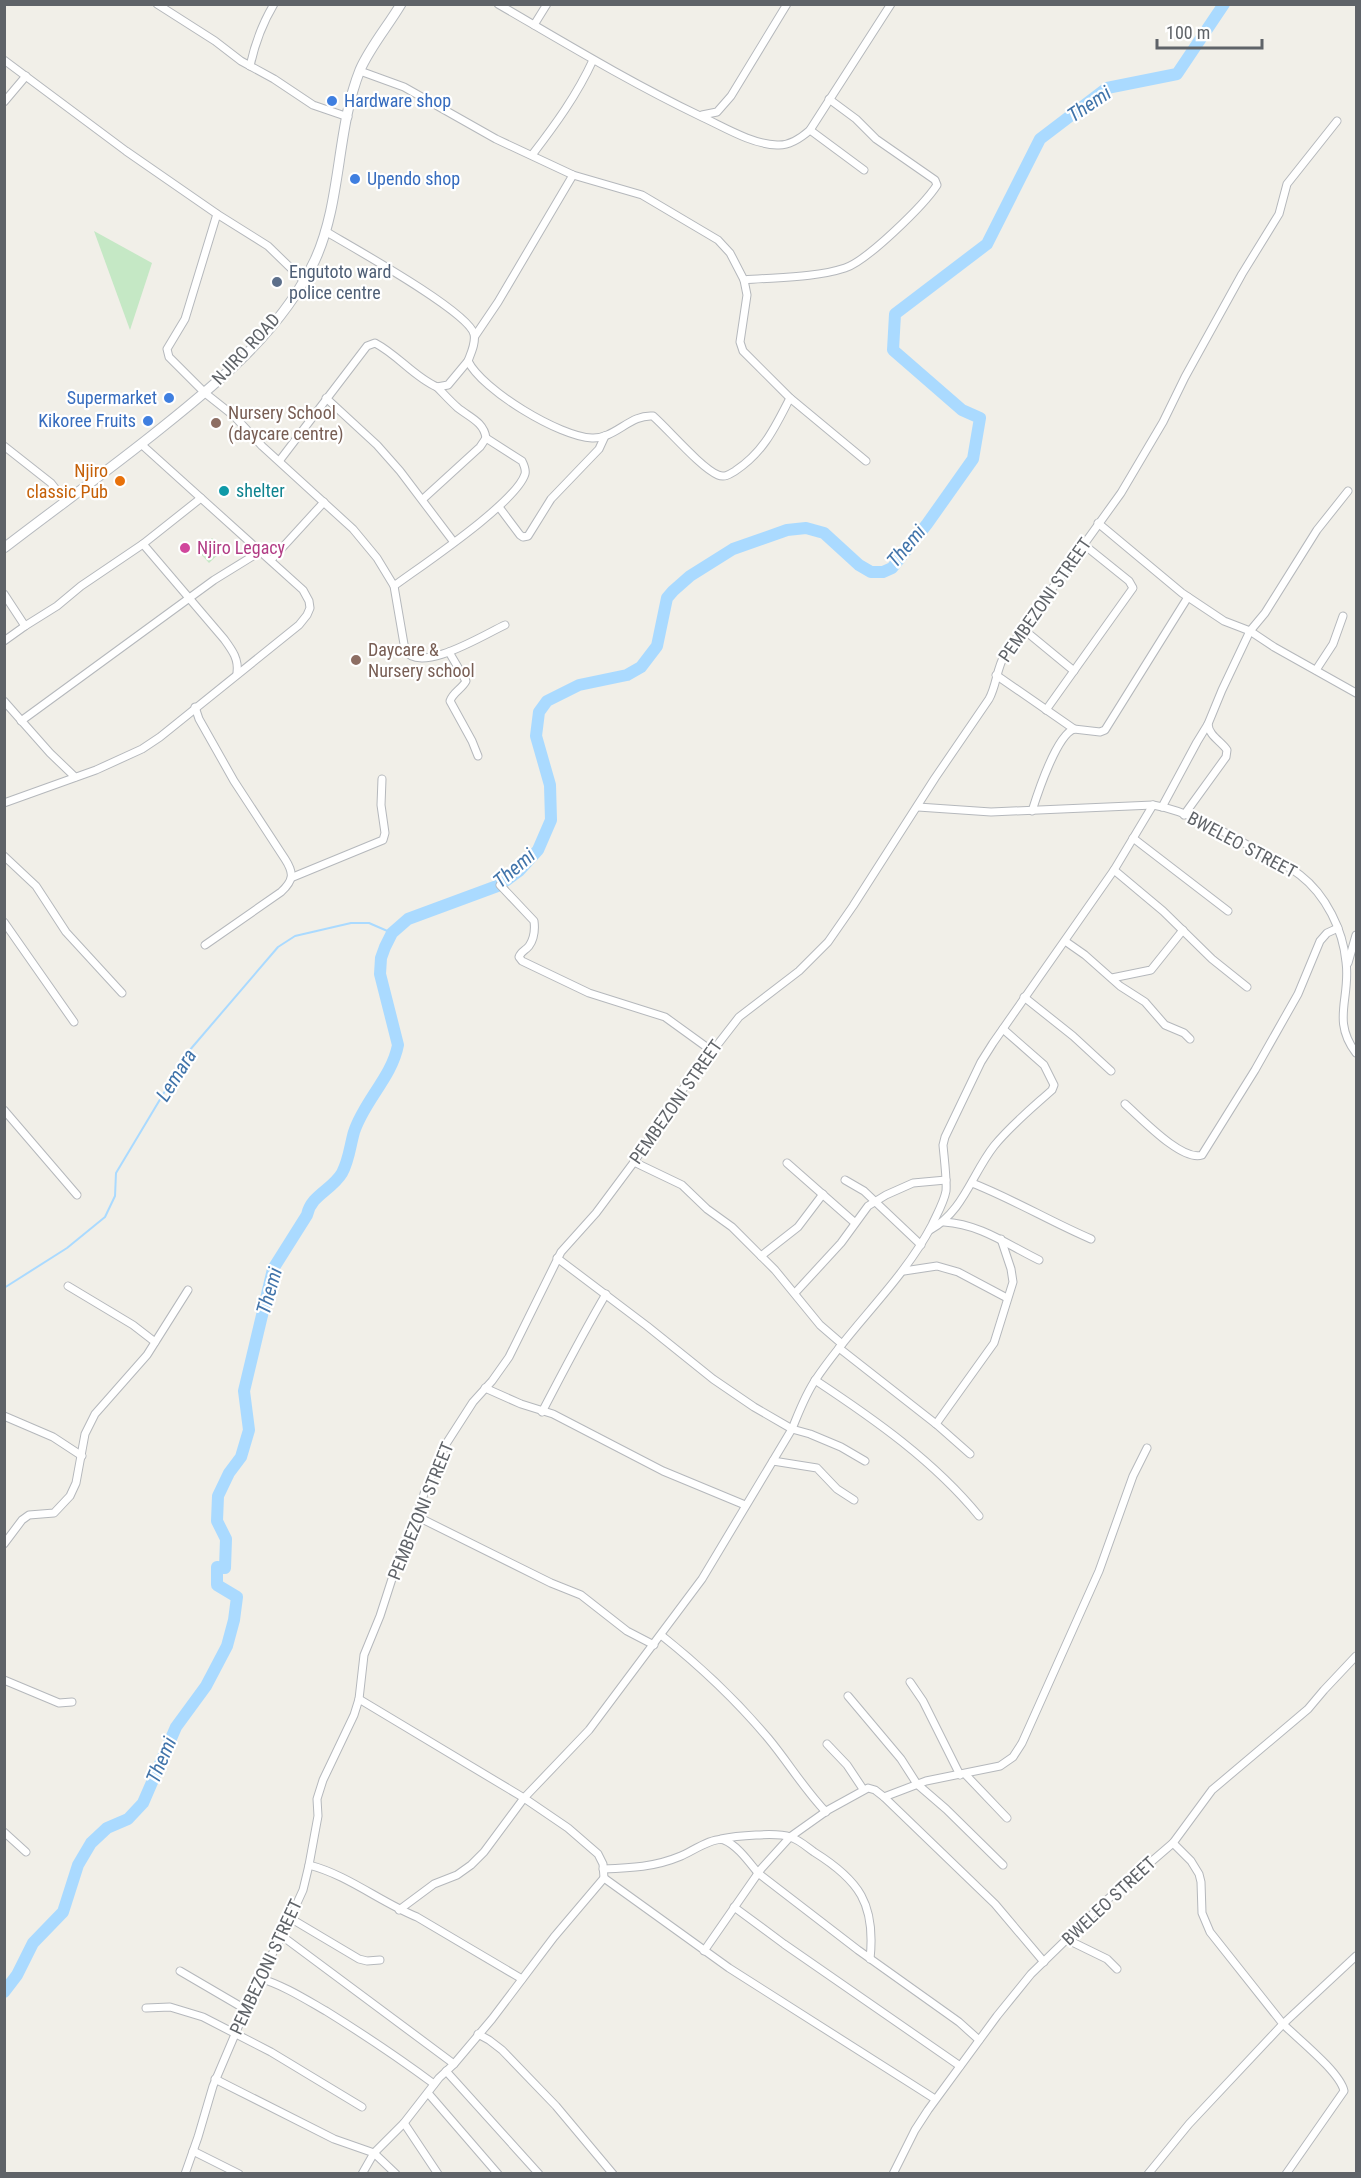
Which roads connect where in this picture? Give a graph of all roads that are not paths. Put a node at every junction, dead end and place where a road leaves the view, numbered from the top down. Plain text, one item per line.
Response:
1 (157, 4) edge
2 (274, 4) edge
3 (400, 4) edge
4 (498, 4) edge
5 (547, 4) edge
6 (787, 4) edge
7 (891, 4) edge
8 (534, 25) junction
9 (4, 60) edge
10 (593, 60) junction
11 (250, 66) junction
12 (360, 71) junction
13 (26, 76) junction
14 (830, 99) junction
15 (4, 102) edge
16 (699, 115) junction
17 (348, 117) junction
18 (1337, 121) dead end
19 (810, 130) junction
20 (532, 155) junction
21 (864, 170) dead end
22 (573, 175) junction
23 (217, 214) junction
24 (325, 231) junction
25 (744, 280) junction
26 (304, 281) junction
27 (475, 336) junction
28 (468, 362) junction
29 (437, 387) junction
30 (205, 393) junction
31 (326, 398) junction
32 (790, 398) junction
33 (605, 436) junction
34 (486, 438) junction
35 (141, 444) junction
36 (4, 446) edge
37 (280, 460) junction
38 (866, 461) dead end
39 (1348, 491) dead end
40 (201, 498) junction
41 (423, 499) junction
42 (66, 502) junction
43 (324, 502) junction
44 (499, 507) junction
45 (1098, 523) junction
46 (453, 541) junction
47 (143, 544) junction
48 (1083, 544) junction
49 (4, 548) edge
50 (261, 551) junction
51 (271, 560) junction
52 (394, 586) junction
53 (4, 594) edge
54 (1188, 597) junction
55 (191, 598) junction
56 (1343, 616) dead end
57 (505, 625) dead end
58 (25, 626) junction
59 (1023, 629) junction
60 (1250, 631) junction
61 (4, 641) edge
62 (449, 652) junction
63 (1317, 670) junction
64 (1074, 671) junction
65 (237, 673) junction
66 (996, 675) junction
67 (1356, 693) edge
68 (4, 701) edge
69 (195, 707) junction
70 (1046, 710) junction
71 (21, 720) junction
72 (1208, 724) junction
73 (1074, 729) junction
74 (478, 756) dead end
75 (75, 777) junction
76 (382, 779) dead end
77 (4, 802) edge
78 (1153, 805) junction
79 (918, 807) junction
80 (1162, 807) junction
81 (1032, 811) junction
82 (1184, 815) junction
83 (1133, 838) junction
84 (4, 855) edge
85 (1114, 870) junction
86 (293, 877) junction
87 (501, 885) dead end
88 (1228, 911) dead end
89 (4, 922) edge
90 (1338, 928) junction
91 (1183, 930) junction
92 (1356, 935) edge
93 (1065, 941) junction
94 (205, 945) dead end
95 (1347, 965) junction
96 (1112, 978) junction
97 (1247, 987) dead end
98 (122, 993) dead end
99 (1024, 997) junction
100 (74, 1022) dead end
101 (1003, 1029) junction
102 (1190, 1039) dead end
103 (712, 1051) junction
104 (1356, 1053) edge
105 (1111, 1071) dead end
106 (1125, 1104) dead end
107 (4, 1110) edge
108 (634, 1162) junction
109 (787, 1163) dead end
110 (844, 1180) dead end
111 (946, 1180) junction
112 (972, 1183) junction
113 (822, 1194) junction
114 (77, 1195) dead end
115 (875, 1202) junction
116 (854, 1222) junction
117 (944, 1222) junction
118 (929, 1230) junction
119 (1001, 1239) junction
120 (1091, 1239) dead end
121 (921, 1245) junction
122 (761, 1256) junction
123 (557, 1258) junction
124 (1040, 1260) dead end
125 (904, 1271) junction
126 (68, 1286) dead end
127 (188, 1290) dead end
128 (795, 1293) junction
129 (606, 1294) junction
130 (1007, 1298) junction
131 (155, 1342) junction
132 (840, 1346) junction
133 (815, 1380) junction
134 (485, 1388) junction
135 (542, 1412) junction
136 (4, 1416) edge
137 (936, 1424) junction
138 (792, 1429) junction
139 (1147, 1448) dead end
140 (970, 1454) dead end
141 (82, 1456) junction
142 (773, 1461) junction
143 (865, 1461) dead end
144 (854, 1500) dead end
145 (745, 1505) junction
146 (416, 1516) junction
147 (979, 1516) dead end
148 (4, 1544) edge
149 (661, 1635) junction
150 (654, 1645) junction
151 (1356, 1656) edge
152 (4, 1680) edge
153 (910, 1682) dead end
154 (848, 1696) dead end
155 (359, 1699) junction
156 (72, 1702) dead end
157 (827, 1744) dead end
158 (962, 1774) junction
159 (917, 1785) junction
160 (863, 1789) junction
161 (884, 1797) junction
162 (524, 1798) junction
163 (826, 1812) junction
164 (1007, 1818) dead end
165 (4, 1832) edge
166 (790, 1837) junction
167 (721, 1839) junction
168 (1173, 1843) junction
169 (26, 1852) dead end
170 (309, 1865) junction
171 (1003, 1865) dead end
172 (603, 1869) junction
173 (758, 1873) junction
174 (604, 1878) junction
175 (734, 1907) junction
176 (399, 1910) junction
177 (290, 1918) junction
178 (282, 1936) junction
179 (1068, 1940) junction
180 (704, 1951) junction
181 (1356, 1956) edge
182 (870, 1959) junction
183 (380, 1960) dead end
184 (1044, 1962) junction
185 (1117, 1969) dead end
186 (180, 1971) dead end
187 (259, 1978) junction
188 (522, 1979) junction
189 (146, 2008) dead end
190 (245, 2009) junction
191 (1283, 2024) junction
192 (235, 2033) junction
193 (478, 2034) junction
194 (979, 2040) junction
195 (454, 2064) junction
196 (960, 2066) junction
197 (446, 2071) junction
198 (215, 2079) junction
199 (434, 2084) junction
200 (428, 2093) junction
201 (935, 2099) junction
202 (362, 2108) dead end
203 (404, 2122) junction
204 (193, 2151) junction
205 (374, 2153) junction
206 (365, 2172) edge
207 (185, 2174) edge
208 (239, 2174) edge
209 (396, 2174) edge
210 (438, 2174) edge
211 (498, 2174) edge
212 (539, 2174) edge
213 (613, 2174) edge
214 (893, 2174) edge
215 (1148, 2174) edge
216 (1286, 2174) edge

1 - 11 street
2 - 11 street
3 - 12 street, NJIRO ROAD
4 - 8 street
5 - 8 street
6 - 16 street
7 - 14 street
8 - 10 street
9 - 13 street
10 - 16 street
10 - 20 street
11 - 17 street
12 - 17 street, NJIRO ROAD
12 - 20 street
13 - 15 street
13 - 23 street
14 - 19 street
14 - 25 street
16 - 19 street
17 - 24 street, NJIRO ROAD
18 - 45 street, PEMBEZONI STREET
19 - 21 street
20 - 22 street
22 - 25 street
22 - 27 street
23 - 26 street
23 - 30 street
24 - 26 street, NJIRO ROAD
24 - 27 street
25 - 32 street
26 - 30 street, NJIRO ROAD
27 - 28 street
28 - 29 street
28 - 33 street
29 - 31 street
29 - 34 street
30 - 35 street, NJIRO ROAD
30 - 37 street
31 - 37 street
31 - 41 street
32 - 33 street
32 - 38 street
33 - 44 street
34 - 41 street
34 - 44 street
35 - 40 street
35 - 42 street, NJIRO ROAD
36 - 42 street
37 - 43 street
39 - 60 street
40 - 47 street
40 - 50 street
41 - 46 street
42 - 49 street, NJIRO ROAD
43 - 51 street
43 - 52 street
44 - 46 street
45 - 48 street, PEMBEZONI STREET
45 - 54 street
46 - 52 street
47 - 55 street
47 - 58 street
48 - 59 street, PEMBEZONI STREET
48 - 64 street
50 - 51 street
50 - 55 street
51 - 65 street
52 - 62 street
53 - 58 street
54 - 60 street
54 - 73 street
55 - 65 street
55 - 71 street
56 - 63 street
57 - 62 street
58 - 61 street
59 - 64 street
59 - 66 street, PEMBEZONI STREET
60 - 63 street
60 - 72 street
62 - 74 street
63 - 67 street
64 - 70 street
65 - 69 street
66 - 70 street
66 - 79 street, PEMBEZONI STREET
68 - 71 street
69 - 75 street
69 - 86 street
70 - 73 street
71 - 75 street
72 - 80 street
72 - 82 street
73 - 81 street
75 - 77 street
76 - 86 street
78 - 80 street, BWELEO STREET
78 - 81 street, BWELEO STREET
78 - 83 street
79 - 81 street, BWELEO STREET
79 - 103 street, PEMBEZONI STREET
80 - 82 street, BWELEO STREET
82 - 90 street, BWELEO STREET
83 - 85 street
83 - 88 street
84 - 98 street
85 - 91 street
85 - 93 street
86 - 94 street
87 - 103 street
89 - 100 street
90 - 95 street, BWELEO STREET
90 - 106 street
91 - 96 street
91 - 97 street
92 - 95 street
93 - 96 street
93 - 99 street
95 - 104 street, BWELEO STREET
96 - 102 street
99 - 101 street
99 - 105 street
101 - 111 street
101 - 112 street
103 - 108 street, PEMBEZONI STREET
107 - 114 street
108 - 122 street
108 - 123 street, PEMBEZONI STREET
109 - 113 street
110 - 115 street
111 - 115 street
111 - 118 street
112 - 117 street
112 - 120 street
113 - 116 street
113 - 122 street
115 - 116 street
115 - 121 street
116 - 128 street
117 - 118 street
117 - 119 street
118 - 121 street
119 - 124 street
119 - 130 street
121 - 125 street
122 - 128 street
123 - 129 street
123 - 134 street, PEMBEZONI STREET
125 - 130 street
125 - 132 street
126 - 131 street
127 - 131 street
128 - 132 street
129 - 135 street
129 - 138 street
130 - 137 street
131 - 141 street
132 - 133 street
132 - 137 street
133 - 138 street
133 - 147 street
134 - 135 street
134 - 146 street, PEMBEZONI STREET
135 - 145 street
136 - 141 street
137 - 140 street
138 - 142 street
138 - 143 street
139 - 158 street
141 - 148 street
142 - 144 street
142 - 145 street
145 - 149 street
146 - 150 street
146 - 155 street, PEMBEZONI STREET
149 - 150 street
149 - 163 street
150 - 162 street
151 - 168 street, BWELEO STREET
152 - 156 street
153 - 158 street
154 - 159 street
155 - 162 street
155 - 170 street, PEMBEZONI STREET
157 - 160 street
158 - 159 street
158 - 164 street
159 - 161 street
159 - 171 street
160 - 161 street
160 - 163 street
161 - 184 street
162 - 172 street
162 - 176 street
163 - 166 street
165 - 169 street
166 - 167 street
166 - 173 street
166 - 182 street
167 - 172 street
167 - 173 street
168 - 179 street, BWELEO STREET
168 - 191 street
170 - 176 street
170 - 177 street, PEMBEZONI STREET
172 - 174 street
173 - 175 street
173 - 182 street
174 - 180 street
174 - 188 street
175 - 180 street
175 - 196 street
176 - 188 street
177 - 178 street, PEMBEZONI STREET
177 - 183 street
178 - 187 street, PEMBEZONI STREET
178 - 195 street
179 - 184 street, BWELEO STREET
179 - 185 street
180 - 201 street
181 - 191 street
182 - 194 street
184 - 194 street, BWELEO STREET
186 - 190 street
187 - 190 street, PEMBEZONI STREET
187 - 199 street
188 - 193 street
189 - 192 street
190 - 192 street, PEMBEZONI STREET
191 - 215 street
191 - 216 street
192 - 198 street, PEMBEZONI STREET
192 - 202 street
193 - 195 street
193 - 213 street
194 - 196 street, BWELEO STREET
195 - 197 street
196 - 201 street, BWELEO STREET
197 - 199 street
197 - 212 street
198 - 204 street, PEMBEZONI STREET
198 - 205 street
199 - 200 street
200 - 203 street
200 - 211 street
201 - 214 street, BWELEO STREET
203 - 205 street
203 - 210 street
204 - 207 street, PEMBEZONI STREET
204 - 208 street
205 - 206 street
205 - 209 street

